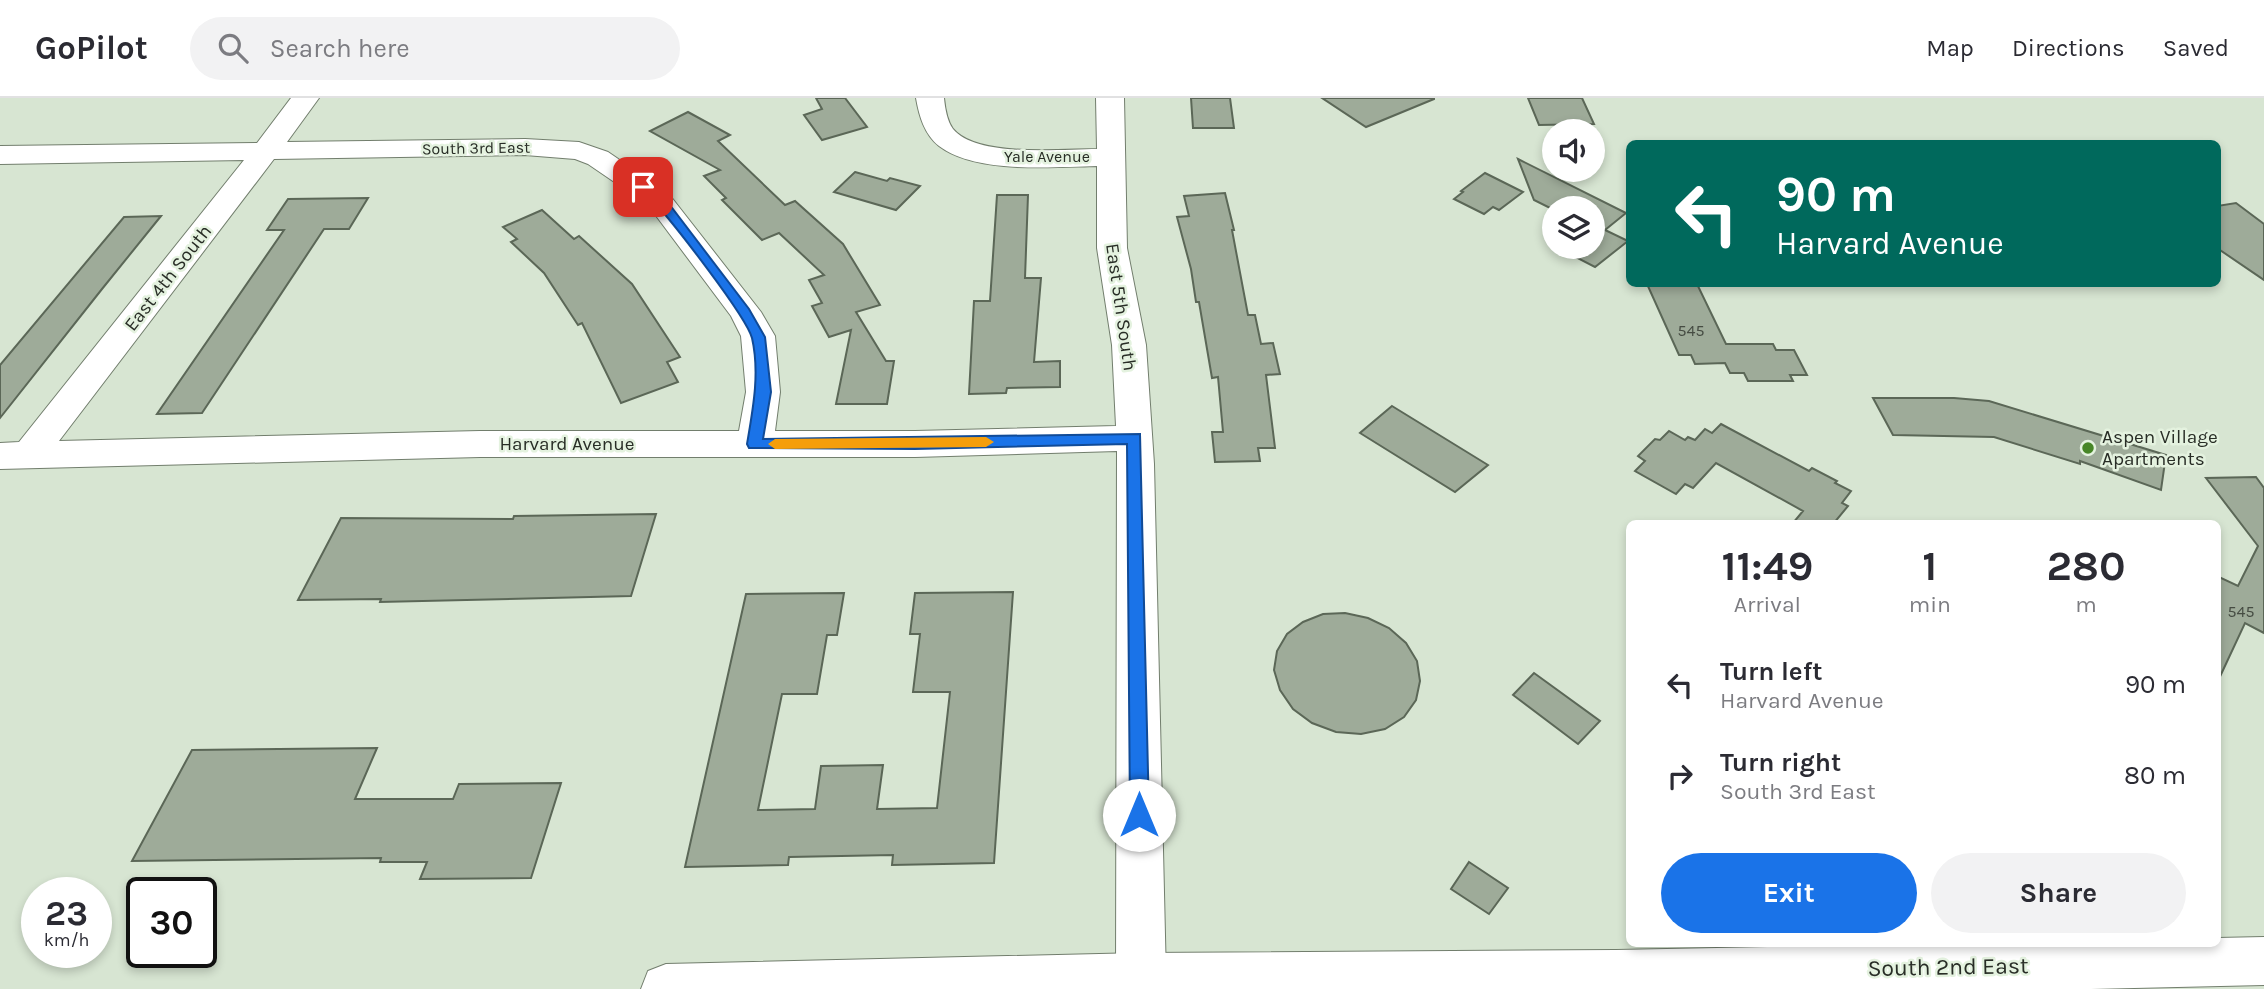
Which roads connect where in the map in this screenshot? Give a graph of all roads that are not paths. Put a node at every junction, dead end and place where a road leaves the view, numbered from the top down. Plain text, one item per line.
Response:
1 (305, 98) edge
2 (930, 98) edge
3 (1110, 98) edge
4 (265, 152) junction
5 (0, 155) edge
6 (1111, 156) junction
7 (1134, 438) junction
8 (755, 444) junction
9 (14, 456) edge
10 (2264, 961) edge
11 (1141, 978) junction
12 (1670, 981) edge
13 (666, 989) edge

1 - 4 street, East 4th South
2 - 6 street, Yale Avenue
3 - 6 street, East 5th South
4 - 5 street, South 3rd East
4 - 8 street, South 3rd East
4 - 9 street, East 4th South
6 - 7 street, East 5th South
7 - 8 street, Harvard Avenue
7 - 11 street, East 5th South
8 - 9 street, Harvard Avenue
10 - 12 street, South 2nd East
11 - 12 street, South 2nd East
11 - 13 street, South 2nd East

